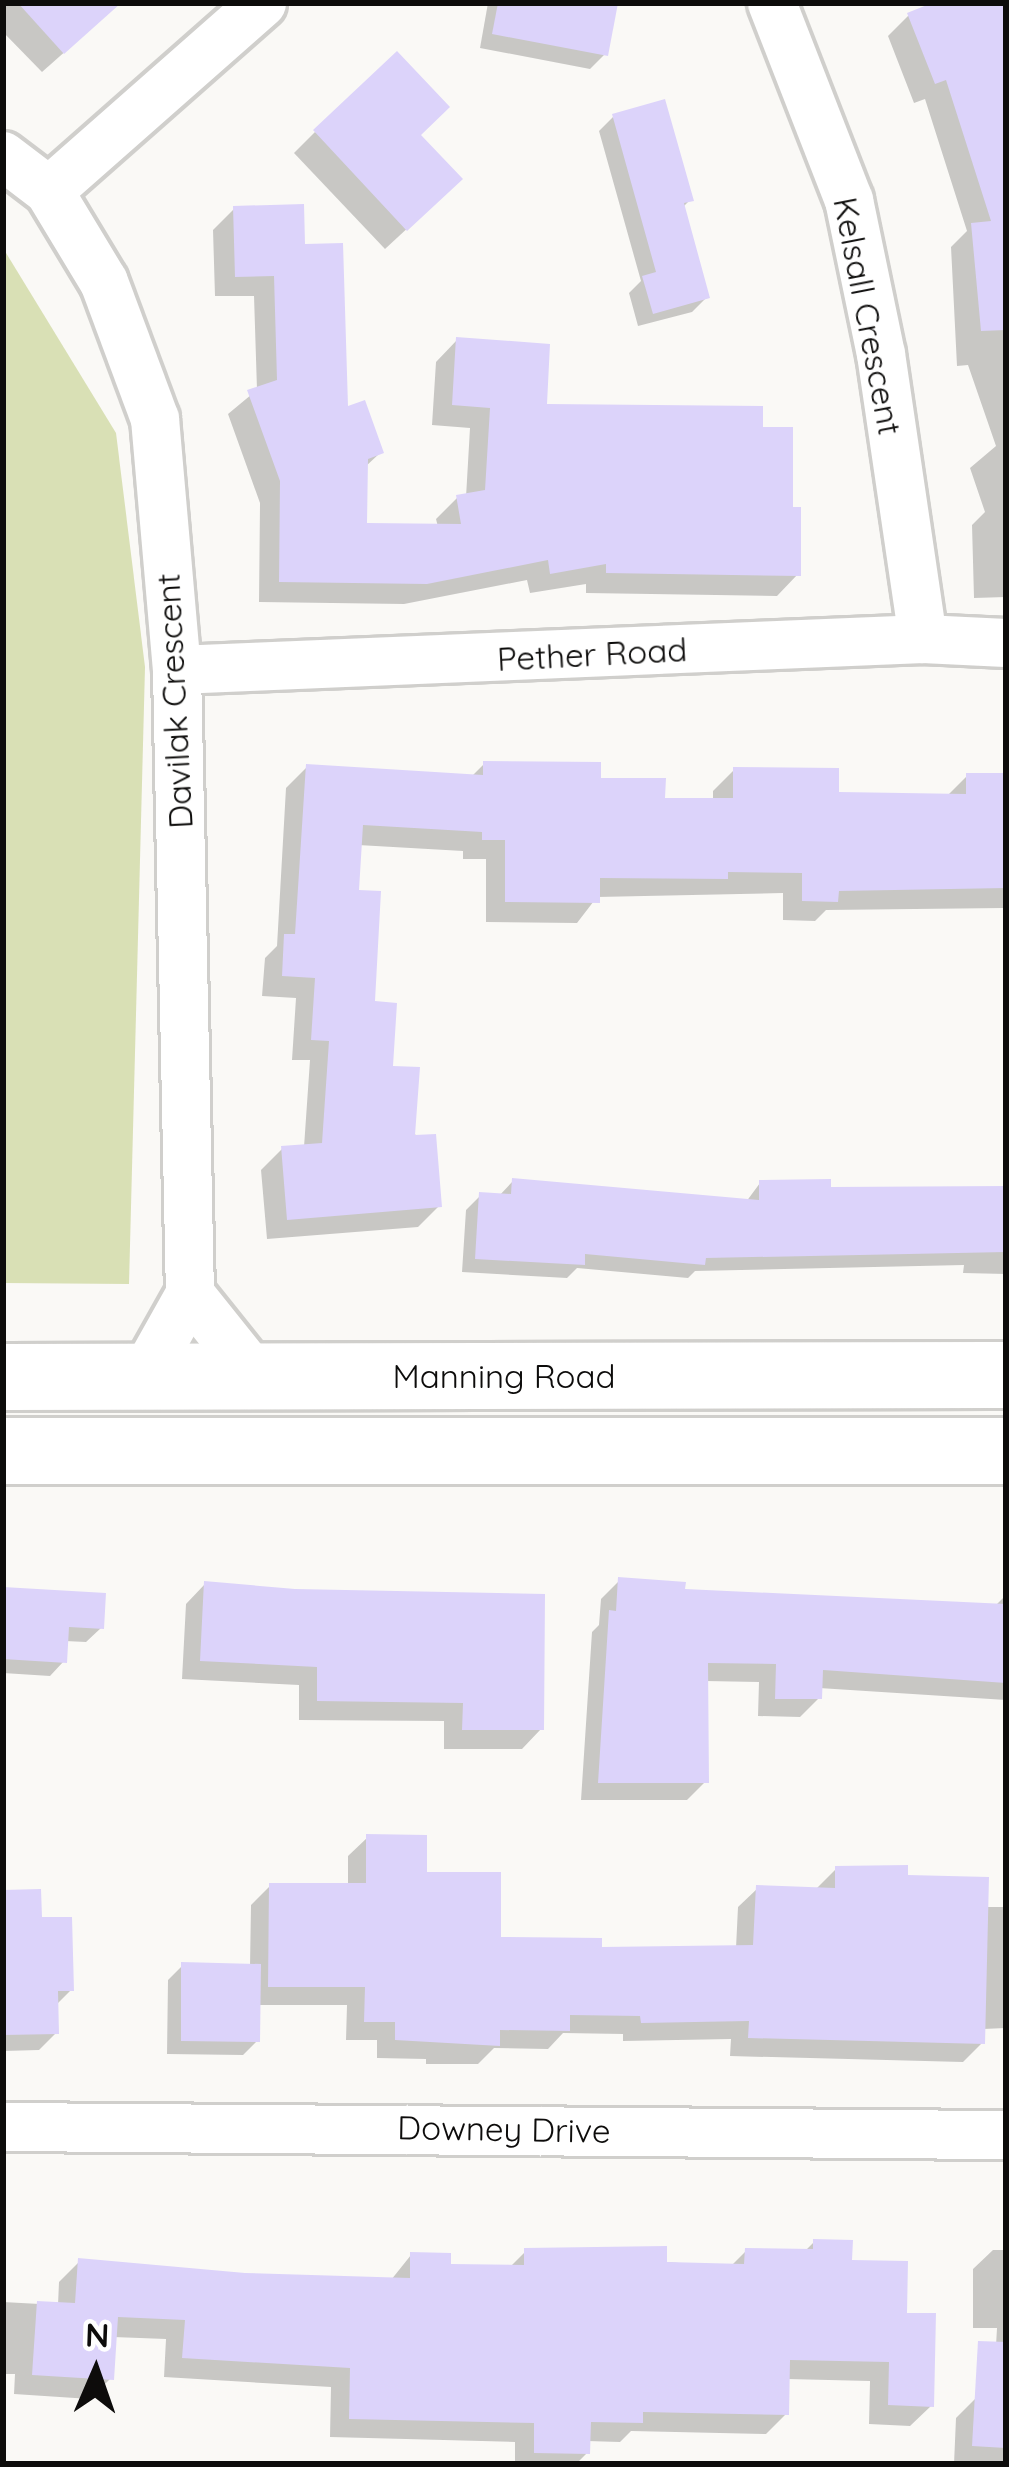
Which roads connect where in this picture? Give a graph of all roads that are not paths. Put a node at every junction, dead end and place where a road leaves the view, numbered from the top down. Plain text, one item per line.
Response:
1 (262, 3) edge
2 (772, 3) edge
3 (3, 156) edge
4 (49, 191) junction
5 (923, 639) junction
6 (1006, 644) edge
7 (177, 670) junction
8 (190, 1294) junction
9 (255, 1375) junction
10 (1006, 1375) edge
11 (144, 1376) junction
12 (3, 1377) edge
13 (3, 1451) edge
14 (1006, 1451) edge
15 (3, 2127) edge
16 (1006, 2135) edge

1 - 4 street
2 - 5 street, Kelsall Crescent
3 - 4 street, Davilak Crescent
4 - 7 street, Davilak Crescent
5 - 6 street, Pether Road
5 - 7 street, Pether Road
7 - 8 street, Davilak Crescent
8 - 9 street
8 - 11 street
9 - 10 main road, Manning Road
9 - 11 main road, Manning Road
11 - 12 main road, Manning Road
13 - 14 main road
15 - 16 street, Downey Drive

